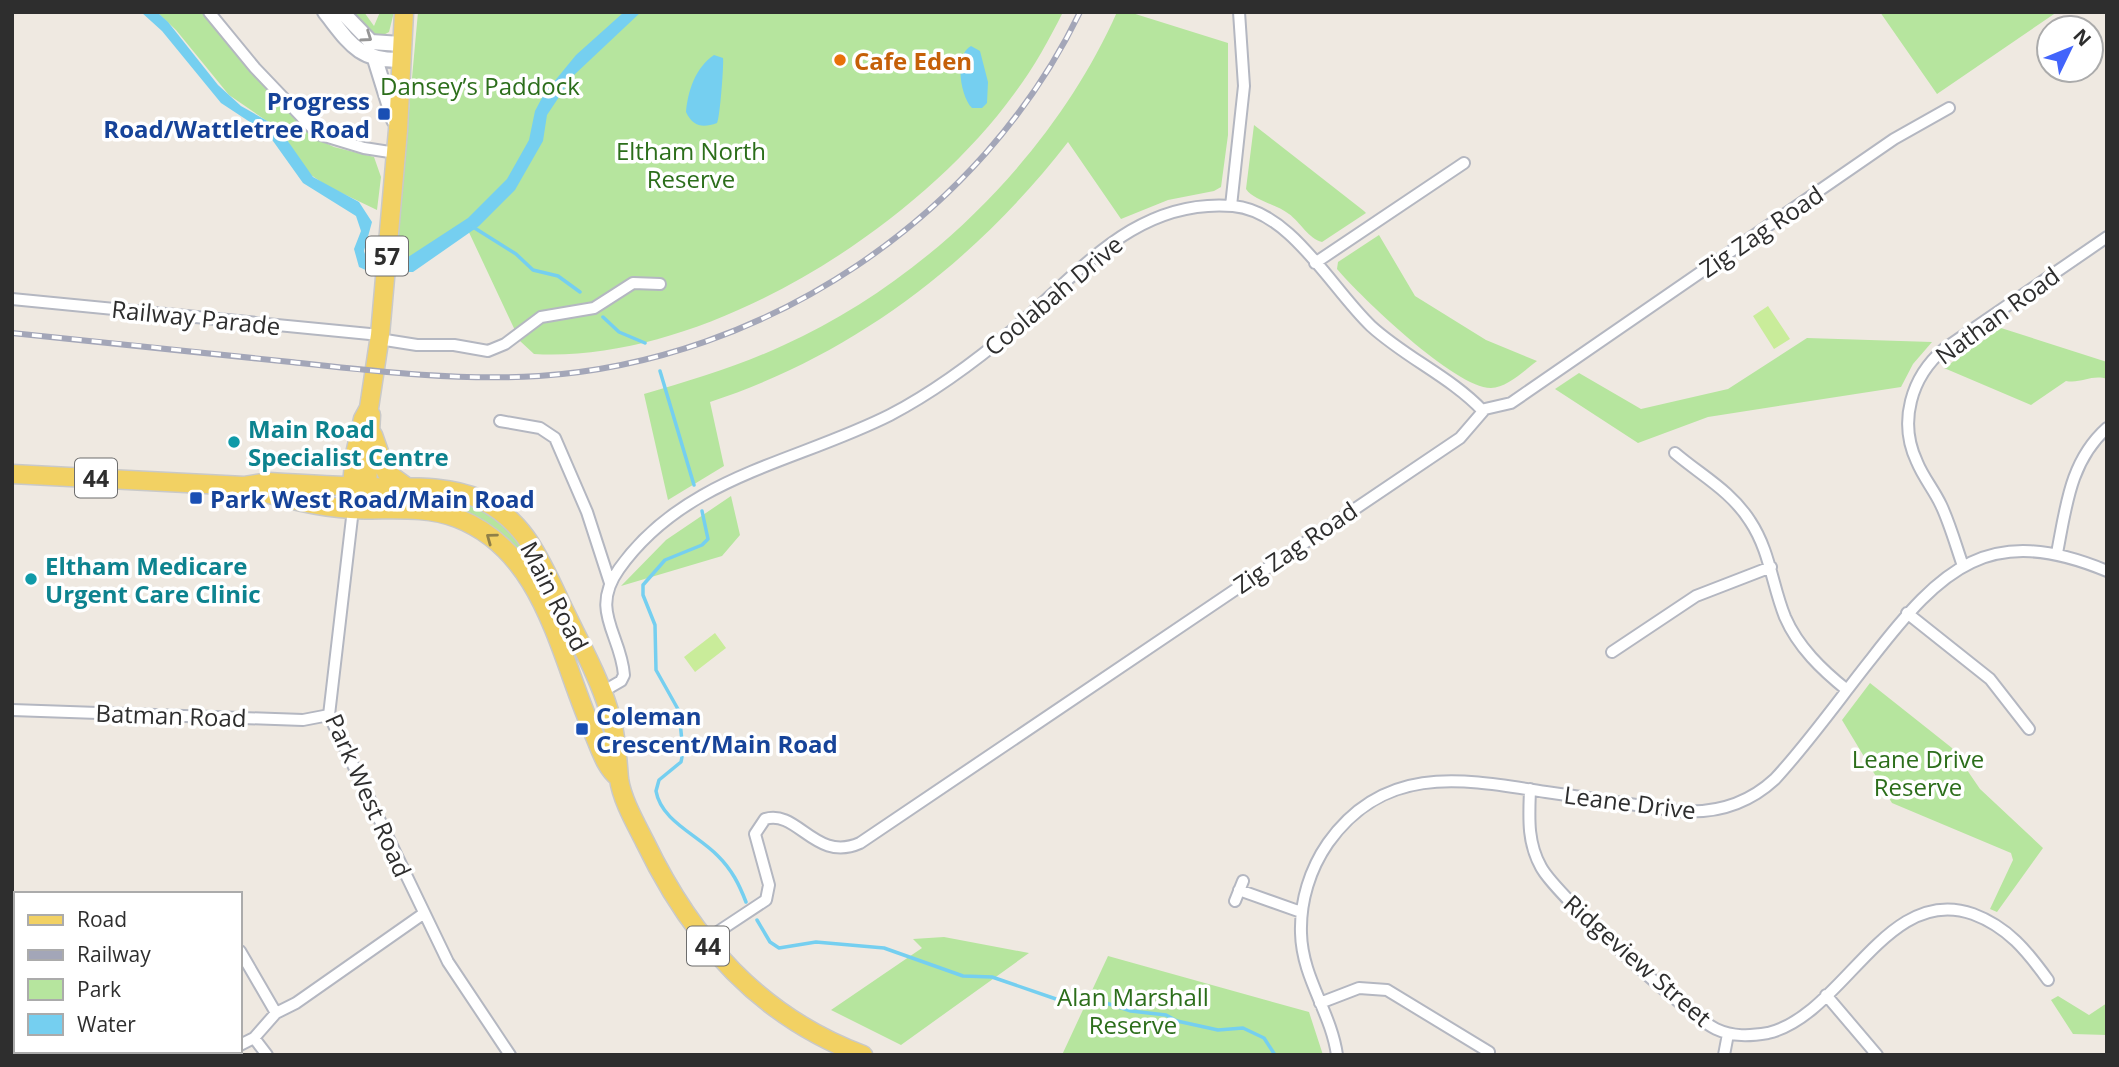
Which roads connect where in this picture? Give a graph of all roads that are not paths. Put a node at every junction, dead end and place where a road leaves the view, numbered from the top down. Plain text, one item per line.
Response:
1 (209, 12) edge
2 (325, 12) edge
3 (342, 12) edge
4 (404, 12) edge
5 (1239, 12) edge
6 (401, 52) junction
7 (375, 59) junction
8 (1949, 108) dead end
9 (397, 144) junction
10 (1464, 163) dead end
11 (1231, 206) junction
12 (2107, 237) edge
13 (1315, 263) junction
14 (660, 284) dead end
15 (12, 299) edge
16 (380, 337) junction
17 (369, 408) junction
18 (1483, 411) junction
19 (500, 421) dead end
20 (2107, 428) edge
21 (372, 433) junction
22 (1675, 453) dead end
23 (355, 454) junction
24 (12, 474) edge
25 (307, 484) junction
26 (244, 486) junction
27 (359, 486) junction
28 (408, 488) junction
29 (354, 509) junction
30 (2057, 553) junction
31 (1963, 566) junction
32 (1771, 567) junction
33 (2107, 571) edge
34 (610, 583) junction
35 (1907, 613) junction
36 (1612, 652) dead end
37 (1847, 690) junction
38 (602, 692) junction
39 (580, 703) junction
40 (12, 710) edge
41 (329, 715) junction
42 (2029, 729) dead end
43 (619, 778) junction
44 (1530, 789) junction
45 (1239, 891) dead end
46 (1301, 912) junction
47 (423, 914) junction
48 (704, 941) junction
49 (242, 954) edge
50 (2048, 980) dead end
51 (1826, 995) junction
52 (1320, 1003) junction
53 (276, 1013) junction
54 (1728, 1034) junction
55 (254, 1038) junction
56 (1496, 1041) dead end
57 (242, 1044) edge
58 (1488, 1053) edge
59 (267, 1055) edge
60 (510, 1055) edge
61 (863, 1055) edge
62 (1337, 1055) edge
63 (1724, 1055) edge
64 (1877, 1055) edge

1 - 9 street
2 - 7 street
3 -> 6 street
4 - 6 main road, 57
5 - 11 street
6 - 7 street
6 - 9 main road, 57
7 - 9 street
8 - 18 street, Zig Zag Road
9 - 16 main road, 57
10 - 13 street
11 - 13 street, Coolabah Drive
11 - 34 street, Coolabah Drive
12 - 31 street, Nathan Road
13 - 18 street, Coolabah Drive
14 - 16 street, Railway Parade
15 - 16 street, Railway Parade
16 - 17 main road, 57
17 - 21 main road, 57
17 - 23 main road, 57
18 - 48 street, Zig Zag Road
19 - 34 street
20 - 30 street
21 - 27 main road, 57
21 - 28 main road
22 - 32 street
23 - 25 main road
23 - 27 main road, 57
24 - 26 main road, Main Road / 44
25 - 26 main road, Main Road / 44
25 - 27 main road, Main Road / 44
26 - 29 main road, Main Road / 44
27 - 28 main road, Main Road / 44
27 - 29 main road, 57
28 - 38 main road, Main Road / 44
39 -> 29 main road, Main Road / 44
29 - 41 street, Park West Road
30 - 31 street, Leane Drive
30 - 33 street, Leane Drive
31 - 35 street, Leane Drive
32 - 36 street
32 - 37 street
34 - 38 street
35 - 37 street, Leane Drive
35 - 42 street
37 - 44 street, Leane Drive
38 - 39 main road
38 - 43 main road, Main Road / 44
39 - 43 main road, Main Road / 44
40 - 41 street, Batman Road
41 - 47 street, Park West Road
43 - 48 main road, Main Road / 44
44 - 46 street, Leane Drive
44 - 54 street, Ridgeview Street
45 - 46 street
46 - 52 street, Leane Drive
47 - 53 street
47 - 60 street, Park West Road
48 - 61 main road, Main Road / 44
49 - 53 street
50 - 51 street, Ridgeview Street
51 - 54 street, Ridgeview Street
51 - 64 street
52 - 58 street
52 - 62 street, Leane Drive
53 - 55 street
54 - 63 street
55 - 57 street
55 - 59 street
56 - 58 street

